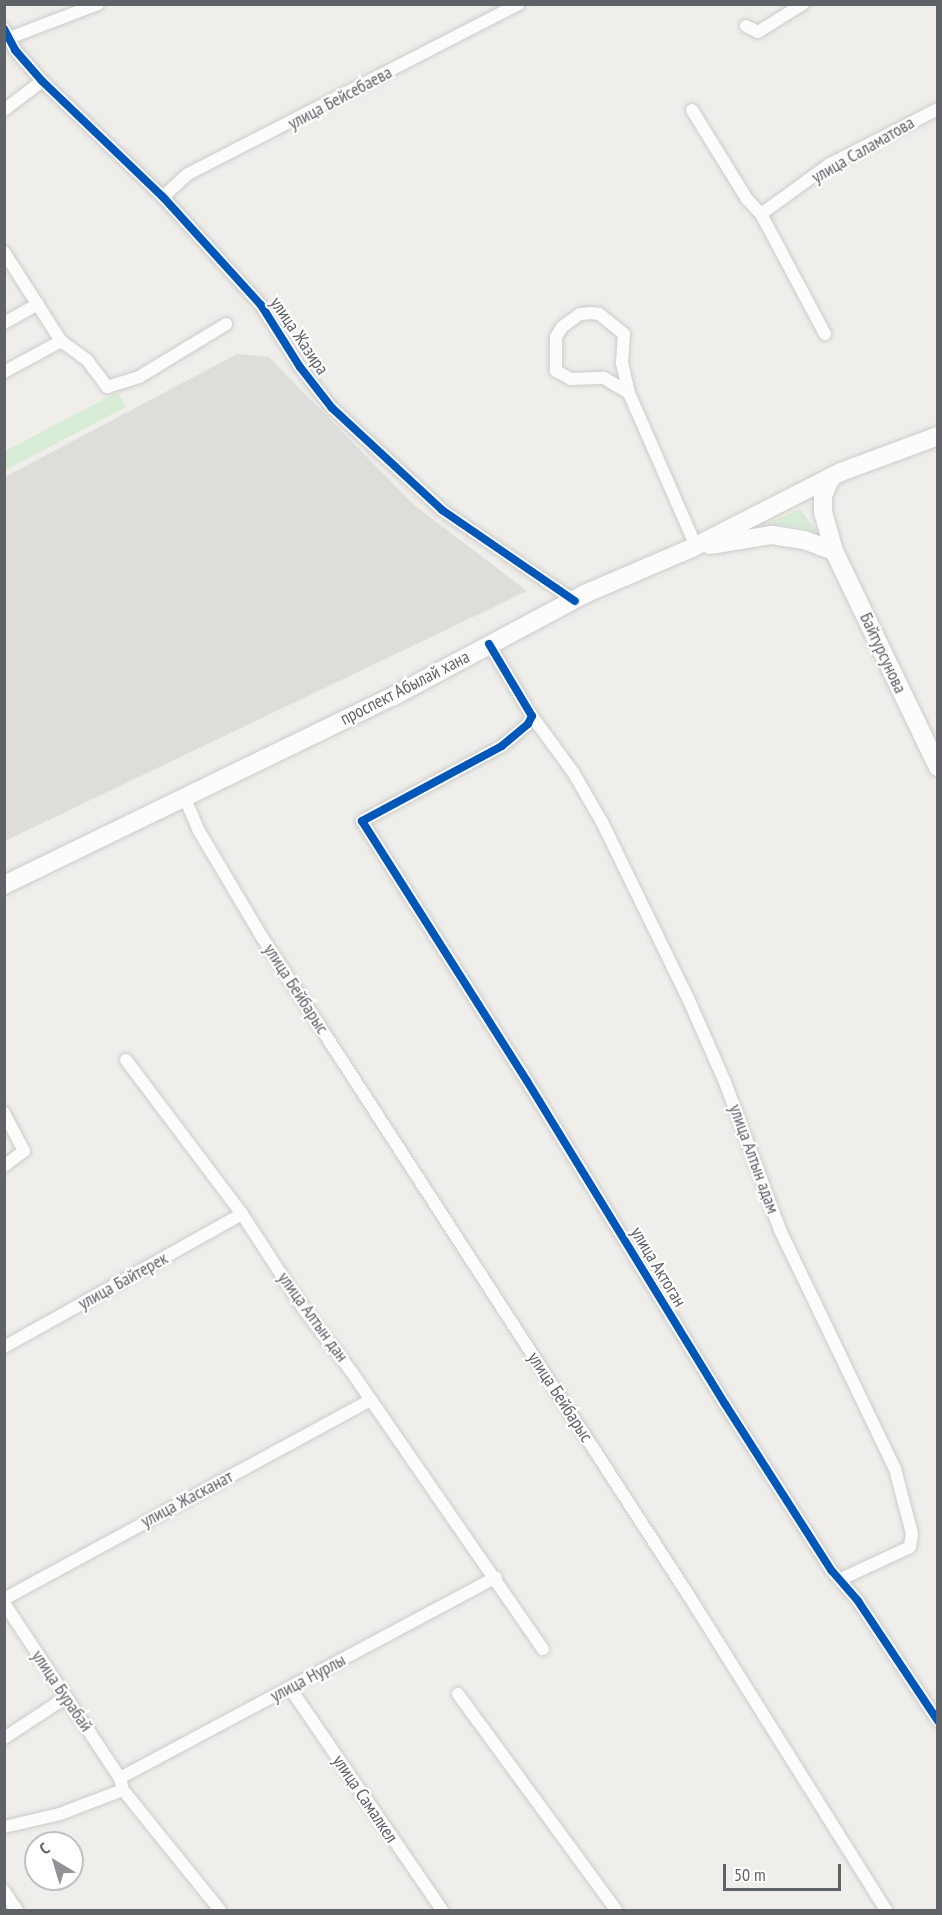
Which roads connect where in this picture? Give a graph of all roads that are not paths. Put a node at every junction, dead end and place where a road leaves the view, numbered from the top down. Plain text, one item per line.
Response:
1 (98, 4) edge
2 (519, 4) edge
3 (803, 4) edge
4 (746, 26) dead end
5 (7, 34) edge
6 (42, 81) junction
7 (938, 109) edge
8 (4, 110) edge
9 (692, 110) dead end
10 (163, 196) junction
11 (761, 214) junction
12 (5, 254) edge
13 (38, 304) junction
14 (4, 323) edge
15 (226, 324) dead end
16 (825, 334) dead end
17 (61, 341) junction
18 (4, 372) edge
19 (629, 393) junction
20 (938, 436) edge
21 (831, 477) junction
22 (694, 547) junction
23 (834, 551) junction
24 (575, 602) junction
25 (489, 644) junction
26 (532, 716) junction
27 (936, 759) edge
28 (184, 796) junction
29 (4, 885) edge
30 (126, 1060) dead end
31 (4, 1113) edge
32 (4, 1166) edge
33 (242, 1214) junction
34 (4, 1347) edge
35 (370, 1400) junction
36 (496, 1577) junction
37 (842, 1580) junction
38 (5, 1606) edge
39 (543, 1649) dead end
40 (290, 1688) junction
41 (458, 1694) dead end
42 (65, 1698) junction
43 (938, 1721) edge
44 (4, 1738) edge
45 (122, 1784) junction
46 (4, 1827) edge
47 (4, 1891) edge
48 (17, 1911) edge
49 (220, 1911) edge
50 (442, 1911) edge
51 (616, 1911) edge
52 (886, 1911) edge

1 - 5 street
2 - 10 street, улица Бейсебаева
3 - 4 street
5 - 6 street, улица Жазира
6 - 8 street
6 - 10 street, улица Жазира
7 - 11 street, улица Саламатова
9 - 11 street
10 - 24 street, улица Жазира
11 - 16 street
12 - 13 street
13 - 14 street
13 - 17 street
15 - 17 street
17 - 18 street
19 - 19 street
19 - 22 street
20 - 21 main road, проспект Абылай хана
21 - 22 main road, проспект Абылай хана
21 - 23 main road, Байтурсунова
22 - 23 main road
22 - 24 main road, проспект Абылай хана
23 - 27 main road, Байтурсунова
24 - 25 main road, проспект Абылай хана
25 - 26 street
25 - 28 main road, проспект Абылай хана
26 - 37 street, улица Алтын адам
26 - 37 street, улица Актоган
28 - 29 main road, проспект Абылай хана
28 - 52 street, улица Бейбарыс
30 - 33 street, улица Алтын дан
31 - 32 street
33 - 34 street, улица Байтерек
33 - 35 street, улица Алтын дан
35 - 36 street, улица Алтын дан
35 - 38 street, улица Жасканат
36 - 39 street, улица Алтын дан
36 - 40 street, улица Нурлы
37 - 43 street, улица Актоган
38 - 42 street, улица Бурабай
40 - 45 street, улица Нурлы
40 - 50 street, улица Самалкел
41 - 51 street
42 - 44 street
42 - 45 street, улица Бурабай
45 - 46 street, улица Нурлы
45 - 49 street, улица Бурабай
47 - 48 street

